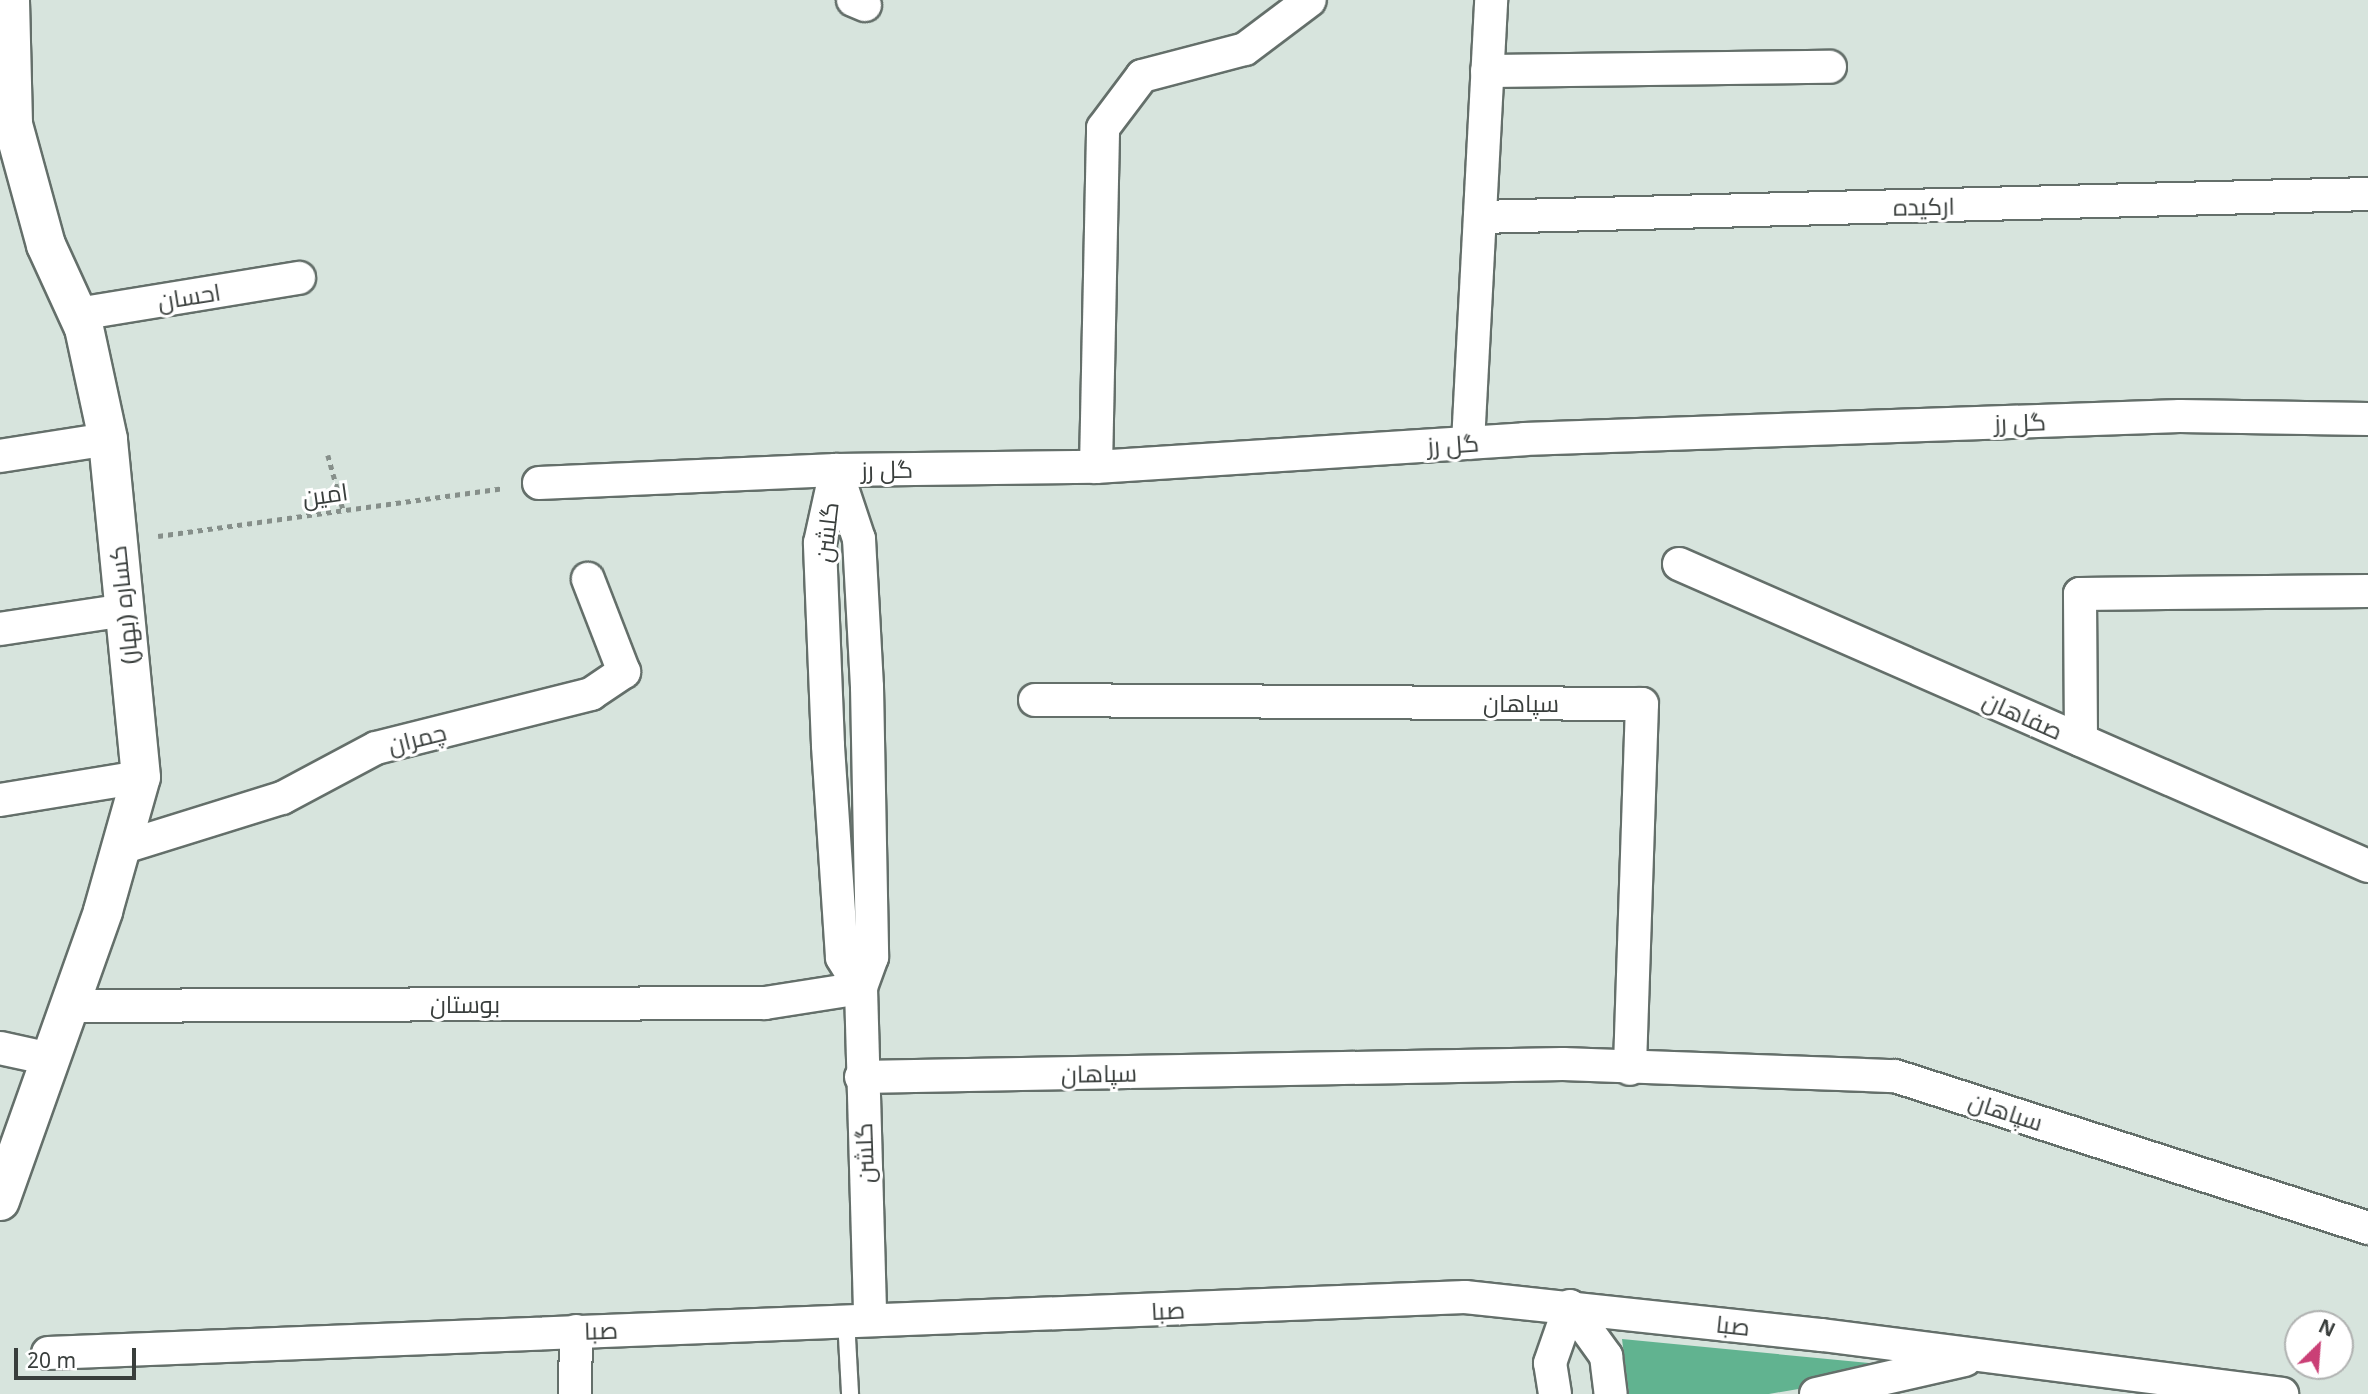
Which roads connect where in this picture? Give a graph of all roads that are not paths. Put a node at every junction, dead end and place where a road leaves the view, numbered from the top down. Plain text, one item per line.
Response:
1 (10, 0) edge
2 (1310, 0) edge
3 (1491, 0) edge
4 (4, 48) edge
5 (1830, 67) dead end
6 (1488, 71) junction
7 (12, 163) edge
8 (2368, 194) edge
9 (1480, 217) junction
10 (299, 278) dead end
11 (78, 314) junction
12 (2368, 419) edge
13 (108, 439) junction
14 (1468, 443) junction
15 (0, 456) edge
16 (1096, 467) junction
17 (836, 470) junction
18 (539, 483) road end
19 (1679, 564) dead end
20 (588, 579) dead end
21 (2368, 591) edge
22 (125, 611) junction
23 (0, 629) edge
24 (1035, 700) dead end
25 (2081, 740) junction
26 (141, 778) junction
27 (0, 800) edge
28 (121, 848) junction
29 (2368, 866) edge
30 (861, 988) junction
31 (69, 1006) junction
32 (0, 1048) edge
33 (50, 1059) junction
34 (1630, 1069) junction
35 (862, 1077) junction
36 (0, 1201) edge
37 (2368, 1228) edge
38 (1570, 1306) junction
39 (858, 1319) junction
40 (576, 1331) junction
41 (48, 1353) dead end
42 (1989, 1355) junction
43 (575, 1394) edge
44 (850, 1394) edge
45 (1555, 1394) edge
46 (1611, 1394) edge
47 (1816, 1394) edge
48 (2282, 1394) edge

1 - 4 street, کساره (بهار)
2 - 16 street
3 - 6 street
4 - 7 street, کساره (بهار)
5 - 6 street
6 - 9 street
7 - 11 street, کساره (بهار)
8 - 9 street, ارکیده
9 - 14 street
10 - 11 street, احسان
11 - 13 street, کساره (بهار)
12 - 14 street, گل رز
13 - 15 street
13 - 22 street, کساره (بهار)
14 - 16 street, گل رز
16 - 17 street, گل رز
17 - 18 street, گل رز
17 - 30 street, گلشن
17 - 30 street, گلشن
19 - 25 street, صفاهان
20 - 28 street, چمران
21 - 25 street
22 - 23 street
22 - 26 street, کساره (بهار)
24 - 34 street, سپاهان
25 - 29 street, صفاهان
26 - 27 street
26 - 28 street, کساره (بهار)
28 - 31 street, کساره (بهار)
30 - 31 street, بوستان
30 - 35 street, گلشن
31 - 33 street, کساره (بهار)
32 - 33 street
33 - 36 street, کساره (بهار)
34 - 35 street, سپاهان
34 - 37 street, سپاهان
35 - 39 street, گلشن
38 - 39 street, صبا
38 - 42 street, صبا
38 - 45 street
38 - 46 street
39 - 40 street, صبا
39 - 44 lane
40 - 41 street, صبا
40 - 43 street
42 - 47 street
42 - 48 street, صبا

